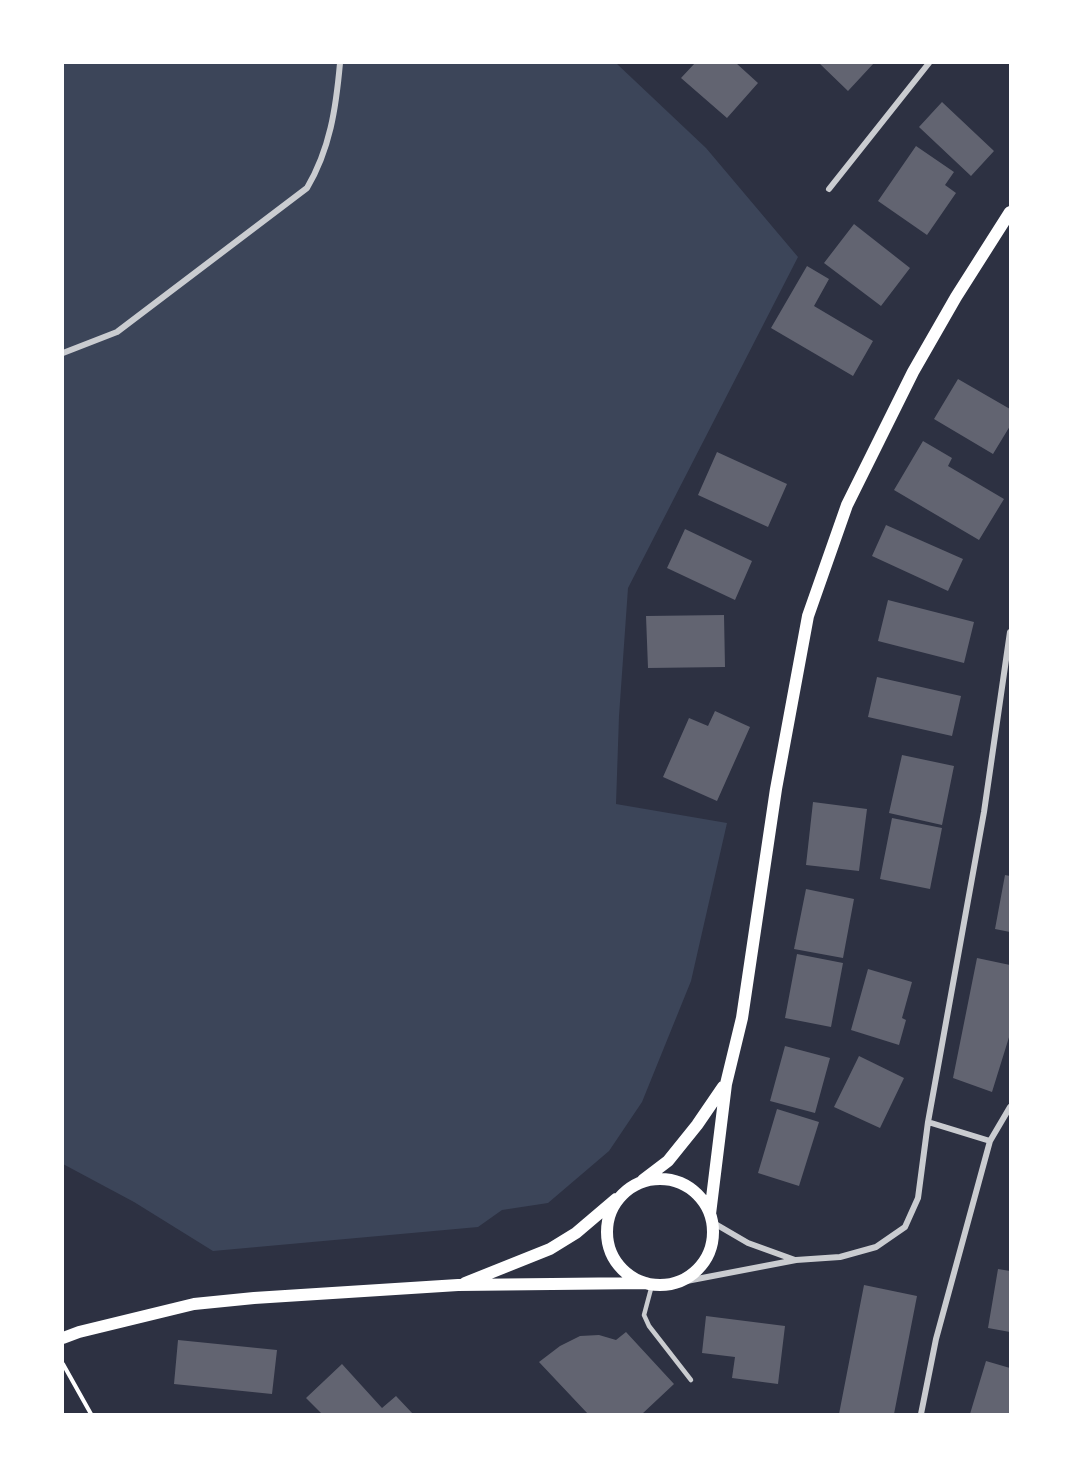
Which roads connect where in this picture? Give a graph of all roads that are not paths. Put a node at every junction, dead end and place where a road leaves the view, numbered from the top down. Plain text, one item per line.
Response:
1 (340, 63) edge
2 (929, 63) edge
3 (829, 189) dead end
4 (1010, 212) edge
5 (63, 353) edge
6 (1010, 632) edge
7 (726, 1084) junction
8 (1010, 1107) edge
9 (928, 1122) junction
10 (990, 1141) junction
11 (638, 1184) junction
12 (624, 1193) junction
13 (711, 1218) junction
14 (796, 1260) junction
15 (676, 1283) junction
16 (649, 1284) junction
17 (458, 1285) junction
18 (63, 1338) edge
19 (691, 1380) dead end
20 (921, 1414) edge

1 - 5 street
2 - 3 street
4 - 7 main road
6 - 9 street
7 - 11 main road
7 - 13 main road
8 - 10 street
9 - 10 street
9 - 14 street
10 - 20 street
11 - 12 main road
11 - 13 main road
12 - 16 main road
12 - 17 main road
13 - 14 street
13 - 15 main road
14 - 15 street
15 - 16 main road
16 - 17 main road
16 - 19 lane
17 - 18 main road

